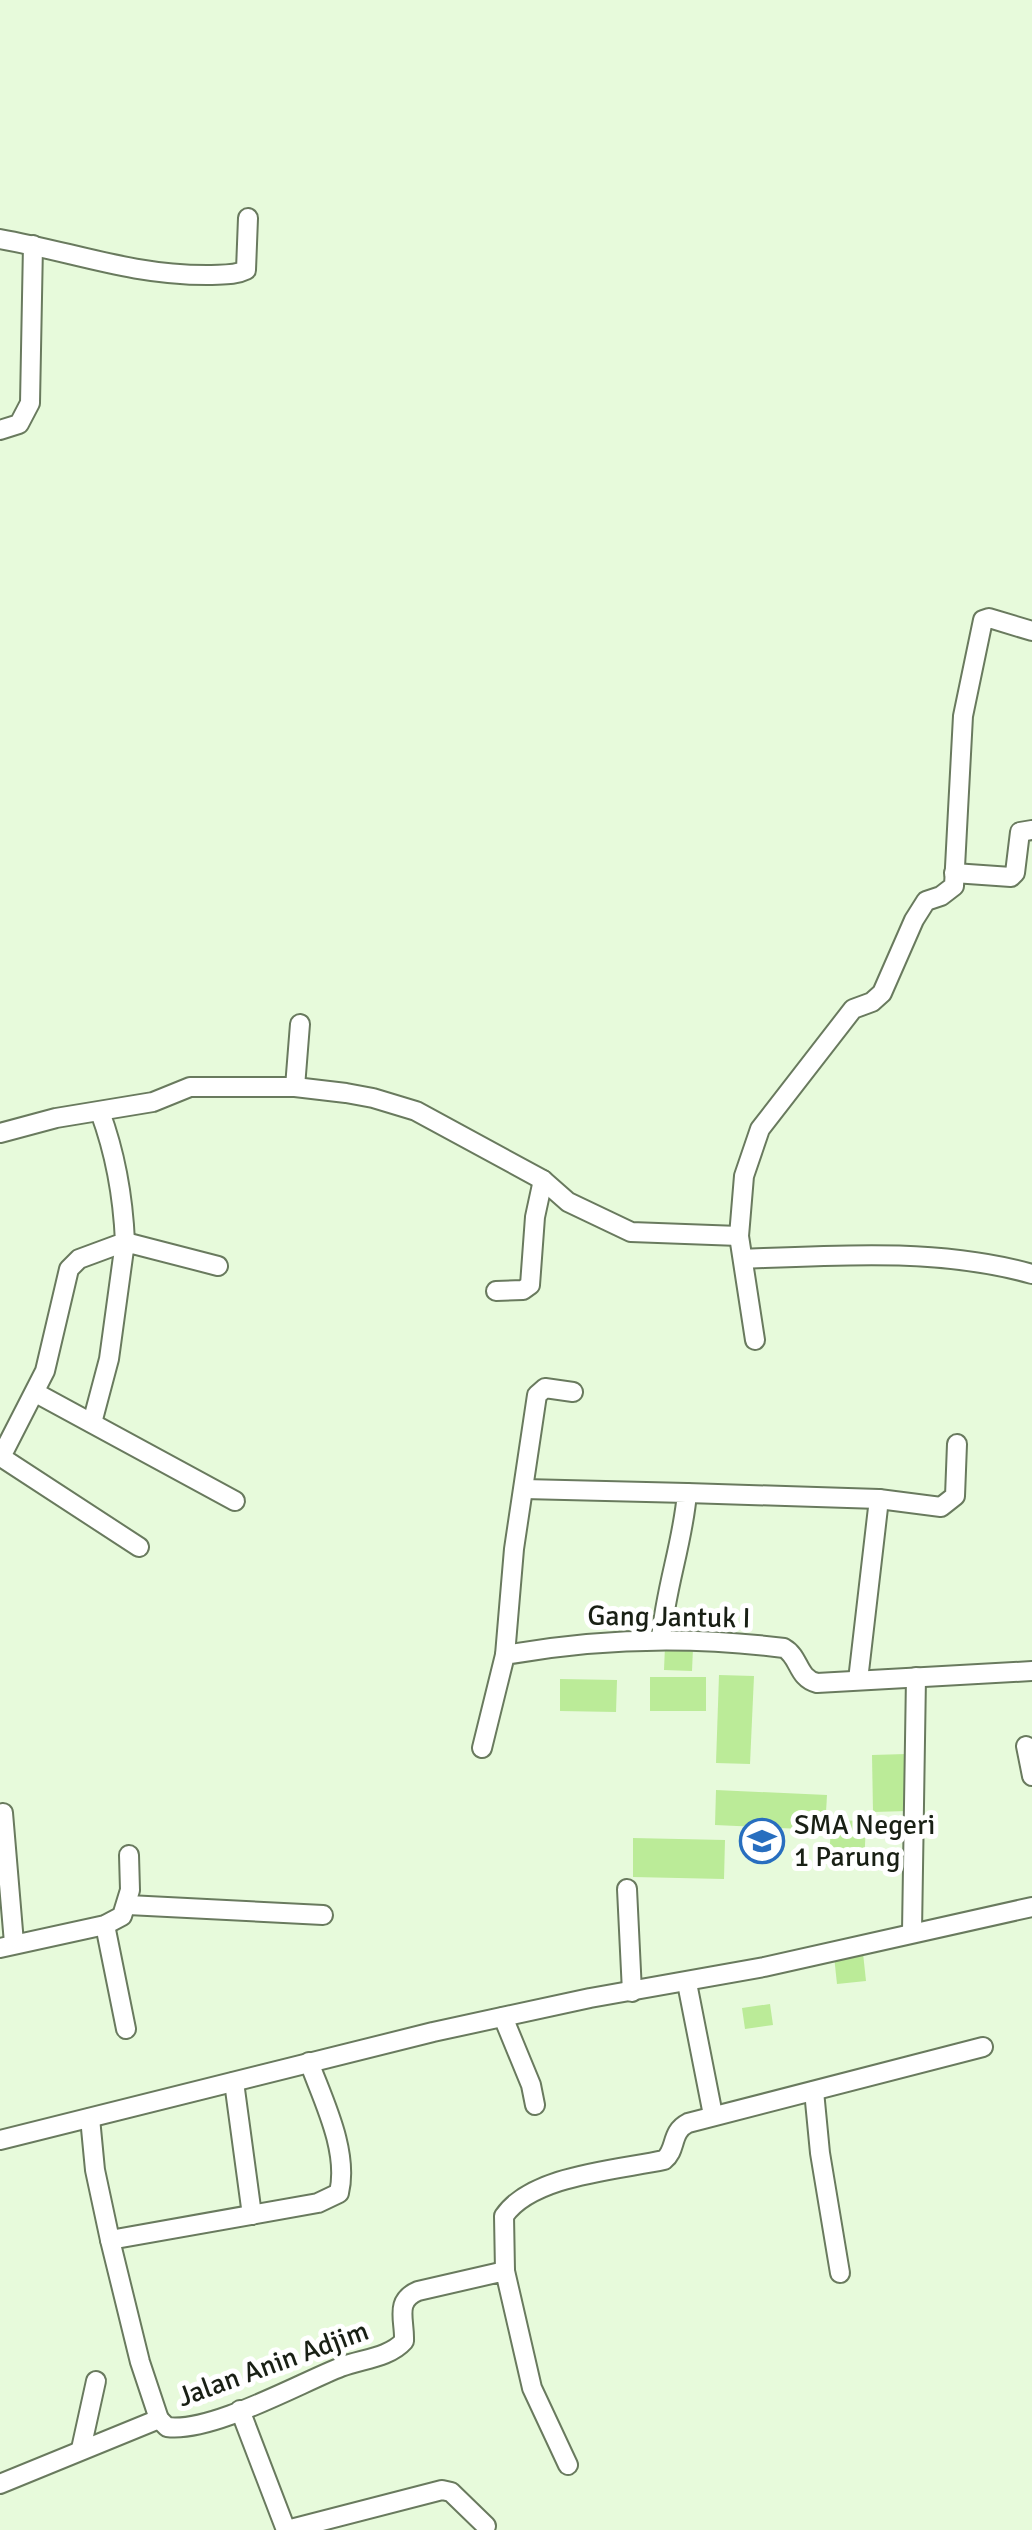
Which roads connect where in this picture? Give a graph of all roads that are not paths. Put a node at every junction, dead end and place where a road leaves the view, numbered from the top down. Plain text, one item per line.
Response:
1 (248, 218) dead end
2 (0, 239) edge
3 (33, 244) junction
4 (0, 430) edge
5 (1032, 631) edge
6 (1032, 830) edge
7 (954, 873) junction
8 (300, 1024) dead end
9 (295, 1087) junction
10 (100, 1112) junction
11 (0, 1133) edge
12 (542, 1180) junction
13 (739, 1236) junction
14 (125, 1242) junction
15 (743, 1259) junction
16 (218, 1266) dead end
17 (1032, 1274) edge
18 (496, 1291) dead end
19 (755, 1340) dead end
20 (573, 1392) dead end
21 (36, 1393) junction
22 (92, 1423) junction
23 (957, 1444) dead end
24 (1, 1458) edge
25 (524, 1489) junction
26 (687, 1493) junction
27 (879, 1499) junction
28 (235, 1501) dead end
29 (139, 1547) dead end
30 (661, 1640) junction
31 (505, 1654) junction
32 (1032, 1671) edge
33 (916, 1677) junction
34 (858, 1680) junction
35 (1026, 1746) dead end
36 (482, 1748) dead end
37 (1032, 1776) edge
38 (3, 1813) dead end
39 (130, 1855) dead end
40 (628, 1889) dead end
41 (128, 1905) junction
42 (1032, 1907) edge
43 (322, 1914) dead end
44 (105, 1925) junction
45 (912, 1932) junction
46 (7, 1946) edge
47 (687, 1983) junction
48 (632, 1992) junction
49 (502, 2017) junction
50 (126, 2029) dead end
51 (982, 2047) dead end
52 (309, 2062) junction
53 (234, 2082) junction
54 (814, 2091) junction
55 (535, 2105) dead end
56 (713, 2115) junction
57 (90, 2118) junction
58 (0, 2140) edge
59 (252, 2214) junction
60 (110, 2240) junction
61 (505, 2271) junction
62 (840, 2273) dead end
63 (96, 2382) dead end
64 (240, 2410) junction
65 (159, 2420) junction
66 (82, 2449) junction
67 (568, 2465) dead end
68 (0, 2484) edge
69 (486, 2526) dead end
70 (287, 2530) edge

1 - 3 street
2 - 3 street
3 - 4 street
5 - 7 street
6 - 7 street
7 - 13 street
8 - 9 street
9 - 10 street
9 - 12 street
10 - 11 street
10 - 14 street
12 - 13 street
12 - 18 street
13 - 15 street
14 - 16 street
14 - 21 street
14 - 22 street
15 - 17 street
15 - 19 street
20 - 25 street
21 - 22 street
21 - 24 street
22 - 28 street
23 - 27 street
24 - 29 street
25 - 26 street
25 - 31 street
26 - 27 street
26 - 30 street
27 - 34 street
30 - 31 street, Gang Jantuk I
30 - 34 street, Gang Jantuk I
31 - 36 street
32 - 33 street, Gang Jantuk I
33 - 34 street, Gang Jantuk I
33 - 45 street
35 - 37 street
38 - 46 street
39 - 41 street
40 - 48 street
41 - 43 street
41 - 44 street
42 - 45 street
44 - 46 street
44 - 50 street
45 - 47 street
47 - 48 street
47 - 56 street
48 - 49 street
49 - 52 street
49 - 55 street
51 - 54 street
52 - 53 street
52 - 59 street
53 - 57 street
53 - 59 street
54 - 56 street
54 - 62 street
56 - 61 street
57 - 58 street
57 - 60 street
59 - 60 street
60 - 65 street
61 - 64 street, Jalan Anin Adjim
61 - 67 street
63 - 66 street
64 - 65 street, Jalan Anin Adjim
64 - 70 street
65 - 66 street, Jalan Anin Adjim
66 - 68 street, Jalan Anin Adjim
69 - 70 street

